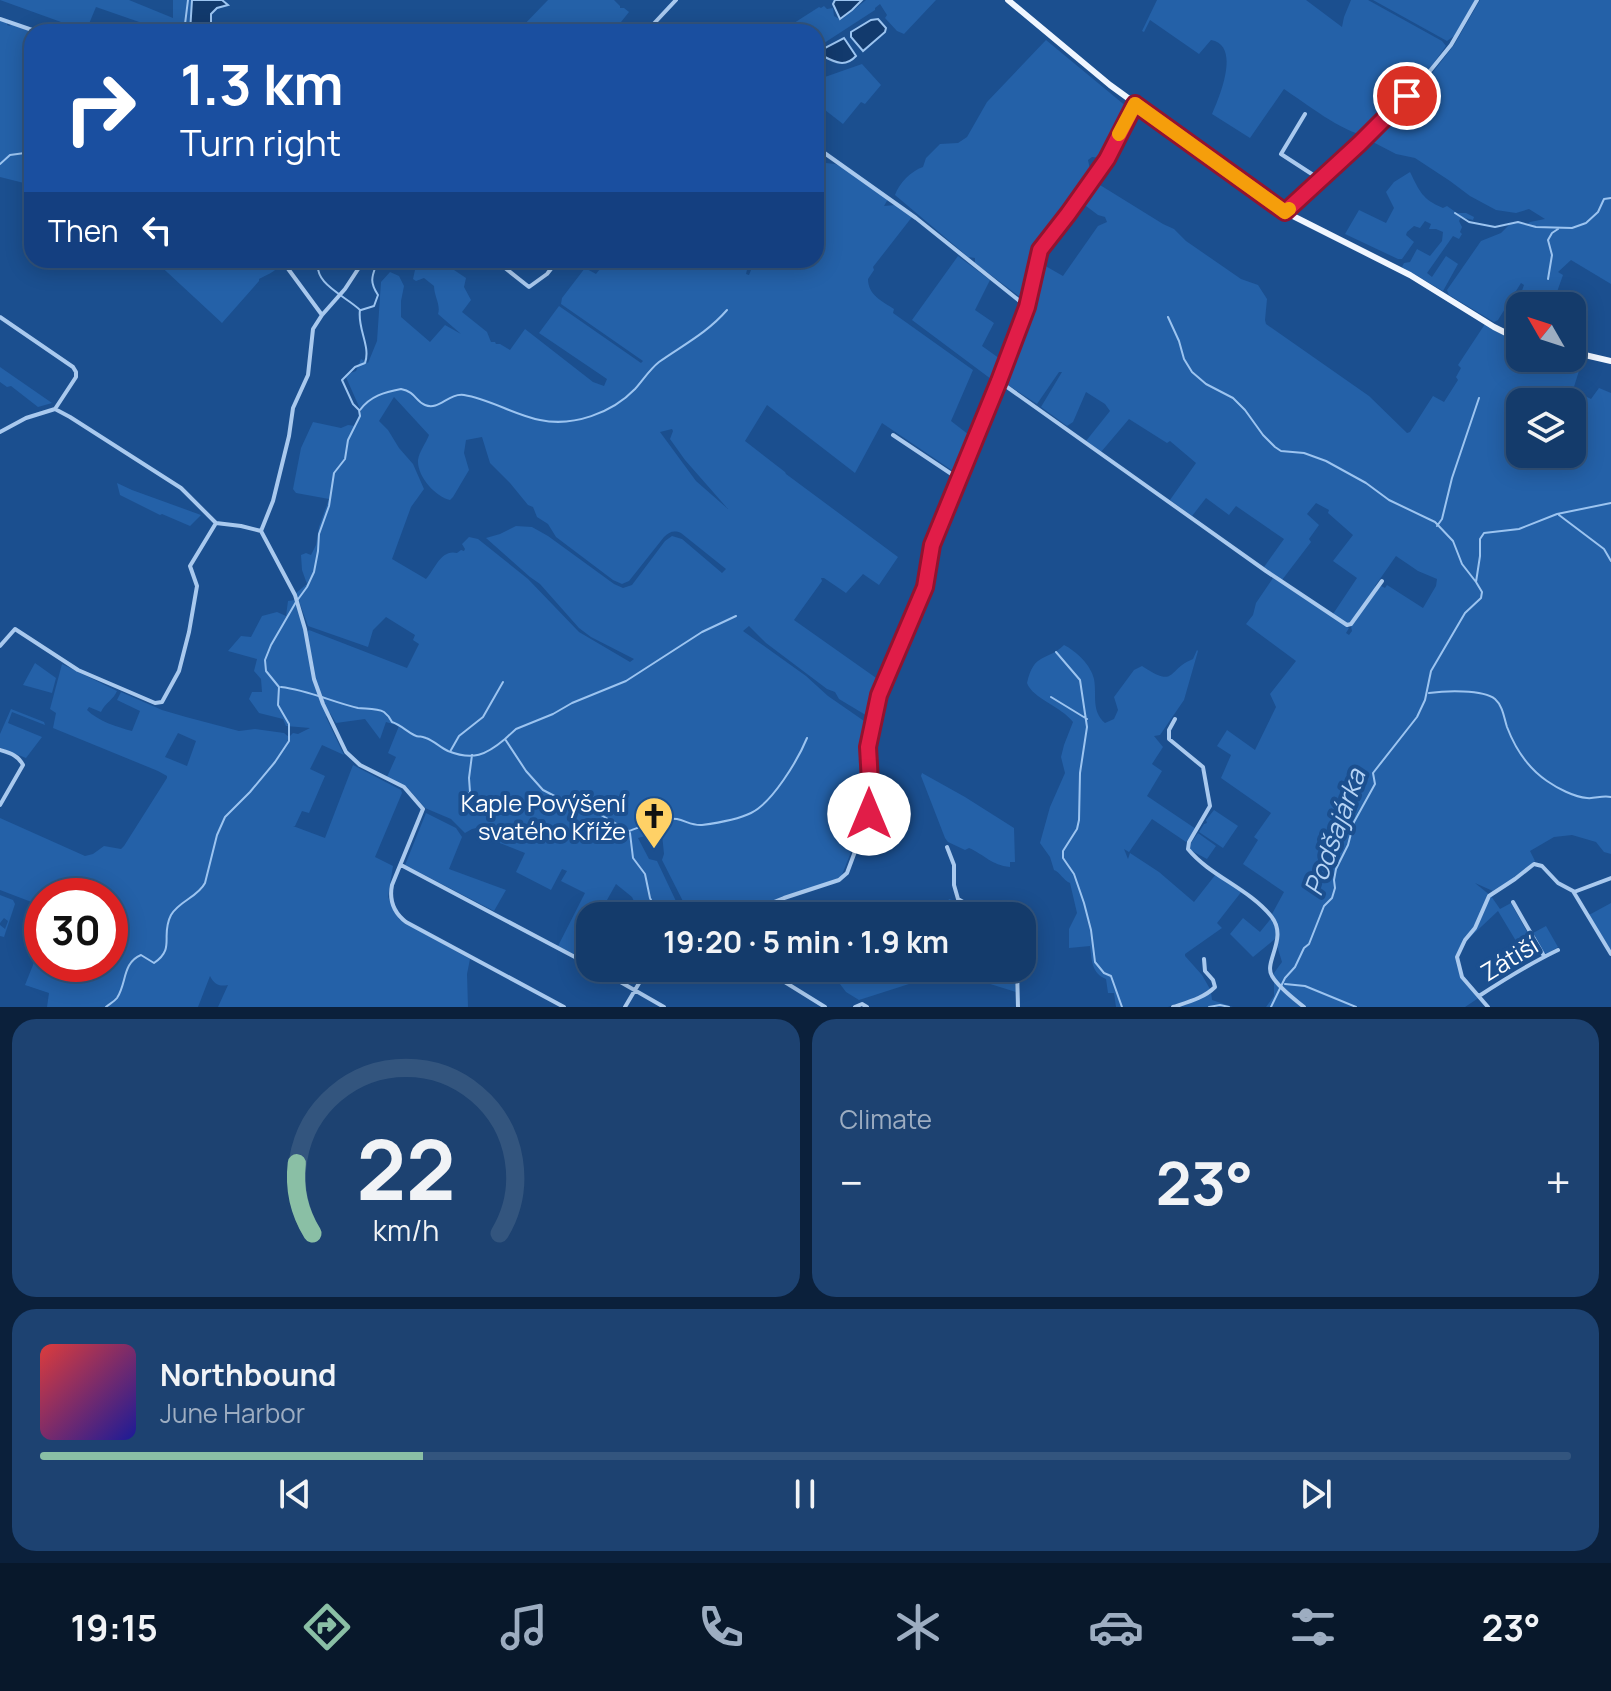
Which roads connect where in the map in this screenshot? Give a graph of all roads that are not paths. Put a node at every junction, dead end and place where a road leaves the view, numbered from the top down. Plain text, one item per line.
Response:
1 (676, 0) edge
2 (1008, 0) edge
3 (1477, 0) edge
4 (0, 19) edge
5 (654, 24) edge
6 (24, 27) edge
7 (1135, 104) junction
8 (1305, 114) dead end
9 (824, 153) edge
10 (1321, 180) junction
11 (1285, 212) junction
12 (287, 268) edge
13 (359, 268) edge
14 (505, 268) edge
15 (552, 268) edge
16 (1027, 307) junction
17 (322, 315) junction
18 (0, 317) edge
19 (1506, 333) edge
20 (1586, 355) edge
21 (1611, 361) edge
22 (999, 381) junction
23 (55, 409) junction
24 (0, 432) edge
25 (893, 435) dead end
26 (959, 479) junction
27 (216, 523) junction
28 (261, 531) junction
29 (1382, 581) dead end
30 (0, 646) edge
31 (1175, 719) dead end
32 (0, 750) edge
33 (0, 805) edge
34 (947, 847) dead end
35 (401, 865) junction
36 (1611, 878) edge
37 (1574, 892) junction
38 (774, 902) edge
39 (963, 902) edge
40 (1513, 902) dead end
41 (1558, 950) dead end
42 (1611, 954) edge
43 (1544, 956) junction
44 (576, 958) edge
45 (1204, 959) dead end
46 (622, 982) edge
47 (639, 982) edge
48 (785, 982) edge
49 (1017, 982) edge
50 (635, 989) junction
51 (1479, 996) junction
52 (564, 1007) edge
53 (625, 1007) edge
54 (664, 1007) edge
55 (825, 1007) edge
56 (855, 1007) edge
57 (867, 1007) edge
58 (1018, 1007) edge
59 (1173, 1007) edge
60 (1304, 1007) edge
61 (1488, 1007) edge

1 - 5 street
2 - 7 main road
3 - 10 street
4 - 6 street
7 - 11 main road
7 - 16 street
8 - 10 street
9 - 16 street
10 - 11 street
11 - 19 main road
12 - 17 street
13 - 17 street
14 - 15 street
16 - 22 street
17 - 28 street
18 - 23 street
20 - 21 main road
22 - 26 street
22 - 29 street
23 - 24 street
23 - 27 street
25 - 26 street
26 - 38 street
27 - 28 street
27 - 30 street
28 - 35 street
31 - 60 street
32 - 33 street
34 - 39 street
35 - 44 street
35 - 52 street
36 - 37 street
37 - 42 street, Zátiší
37 - 51 street, Zátiší
40 - 43 street
41 - 43 street, Zátiší
43 - 51 street, Zátiší
45 - 59 street
46 - 50 street
47 - 50 street
48 - 55 street
49 - 58 street
50 - 53 street
50 - 54 street
51 - 61 street, Zátiší
56 - 57 street

